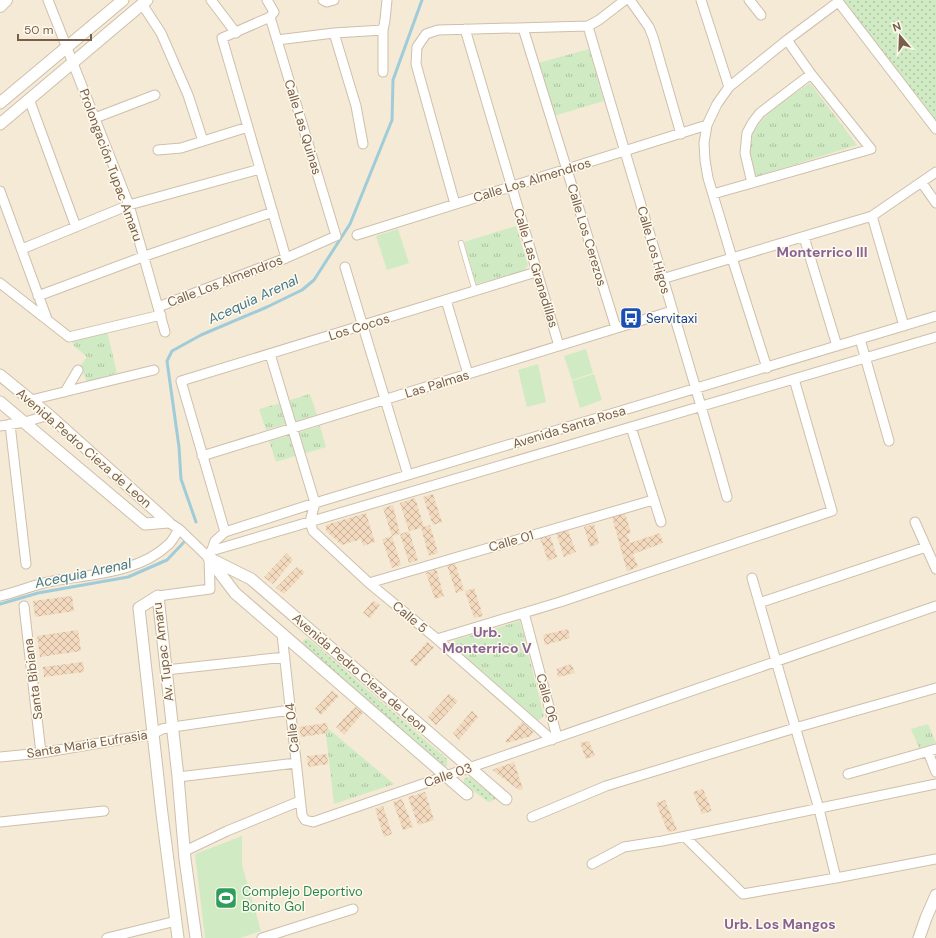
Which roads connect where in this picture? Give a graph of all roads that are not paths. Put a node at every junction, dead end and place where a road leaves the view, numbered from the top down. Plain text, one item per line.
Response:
1 (6, 0) edge
2 (48, 0) edge
3 (123, 0) edge
4 (211, 0) edge
5 (267, 0) edge
6 (323, 0) edge
7 (334, 0) edge
8 (387, 0) edge
9 (625, 0) edge
10 (630, 0) edge
11 (701, 0) edge
12 (749, 0) edge
13 (838, 1) edge
14 (145, 2) edge
15 (0, 6) edge
16 (761, 15) dead end
17 (270, 18) junction
18 (588, 26) junction
19 (523, 28) junction
20 (465, 29) junction
21 (383, 30) junction
22 (236, 33) junction
23 (334, 33) junction
24 (276, 40) junction
25 (787, 40) junction
26 (67, 47) junction
27 (73, 62) junction
28 (383, 72) dead end
29 (811, 74) junction
30 (729, 87) junction
31 (155, 96) dead end
32 (29, 99) junction
33 (0, 103) edge
34 (95, 118) junction
35 (0, 124) edge
36 (707, 125) junction
37 (248, 127) junction
38 (936, 129) edge
39 (681, 134) junction
40 (203, 141) junction
41 (363, 144) dead end
42 (158, 150) dead end
43 (625, 152) junction
44 (260, 169) junction
45 (567, 170) junction
46 (936, 172) edge
47 (922, 182) junction
48 (752, 183) junction
49 (512, 187) junction
50 (0, 191) edge
51 (713, 194) junction
52 (936, 203) edge
53 (455, 204) junction
54 (129, 205) junction
55 (273, 212) junction
56 (872, 216) junction
57 (76, 227) junction
58 (357, 234) dead end
59 (336, 236) joint
60 (804, 237) junction
61 (461, 243) dead end
62 (22, 249) junction
63 (144, 256) junction
64 (286, 258) junction
65 (732, 258) junction
66 (345, 266) dead end
67 (536, 272) junction
68 (662, 279) junction
69 (0, 283) edge
70 (475, 291) junction
71 (38, 296) junction
72 (446, 300) junction
73 (160, 311) junction
74 (672, 311) junction
75 (936, 316) edge
76 (47, 320) junction
77 (363, 326) junction
78 (904, 326) junction
79 (616, 328) junction
80 (165, 332) dead end
81 (936, 337) edge
82 (860, 339) junction
83 (559, 346) junction
84 (836, 346) junction
85 (270, 354) junction
86 (865, 358) junction
87 (767, 368) junction
88 (78, 370) dead end
89 (154, 370) dead end
90 (468, 374) junction
91 (0, 375) edge
92 (794, 379) junction
93 (696, 389) junction
94 (65, 392) junction
95 (31, 400) junction
96 (386, 400) junction
97 (0, 402) edge
98 (702, 406) junction
99 (48, 415) junction
100 (25, 422) junction
101 (10, 424) junction
102 (0, 426) edge
103 (631, 427) junction
104 (293, 428) junction
105 (889, 441) dead end
106 (202, 456) junction
107 (408, 475) junction
108 (726, 497) dead end
109 (653, 500) junction
110 (315, 503) junction
111 (168, 522) junction
112 (310, 522) junction
113 (660, 522) dead end
114 (915, 522) dead end
115 (182, 532) junction
116 (225, 532) junction
117 (926, 547) junction
118 (210, 554) junction
119 (26, 564) dead end
120 (936, 569) edge
121 (752, 578) dead end
122 (369, 583) junction
123 (0, 596) edge
124 (158, 596) junction
125 (759, 603) junction
126 (24, 606) dead end
127 (936, 606) edge
128 (524, 613) junction
129 (282, 634) junction
130 (437, 639) junction
131 (285, 657) junction
132 (776, 662) junction
133 (166, 670) junction
134 (936, 688) edge
135 (290, 710) junction
136 (172, 727) junction
137 (795, 728) junction
138 (153, 734) junction
139 (554, 739) junction
140 (932, 750) edge
141 (41, 753) junction
142 (0, 757) edge
143 (296, 763) junction
144 (470, 768) junction
145 (936, 772) edge
146 (848, 774) dead end
147 (445, 776) junction
148 (178, 777) junction
149 (936, 784) edge
150 (467, 794) dead end
151 (506, 799) dead end
152 (300, 801) junction
153 (820, 809) junction
154 (104, 811) dead end
155 (532, 817) dead end
156 (306, 821) joint
157 (0, 822) edge
158 (685, 837) junction
159 (185, 851) junction
160 (936, 860) edge
161 (592, 864) dead end
162 (836, 878) junction
163 (936, 895) edge
164 (353, 909) dead end
165 (176, 921) junction
166 (291, 934) edge
167 (107, 938) edge
168 (178, 938) edge
169 (196, 938) edge
170 (262, 938) edge
171 (919, 938) edge

1 - 15 main road
2 - 26 street, Prolongación Tupac Amaru
3 - 26 street
4 - 22 street
5 - 17 street, Calle Las Quinas
6 - 7 street
8 - 21 street
9 - 18 street
10 - 39 street
11 - 30 street
12 - 16 street
13 - 25 street
13 - 38 street
14 - 27 street
14 - 40 street
17 - 22 street
17 - 24 street, Calle Las Quinas
18 - 19 street
18 - 43 street, Calle Los Higos
19 - 20 street
19 - 45 street, Calle Los Cerezos
20 - 49 street, Calle Las Granadillas
20 - 53 street
21 - 23 street
21 - 28 street
22 - 37 street
23 - 24 street
23 - 41 street
24 - 59 street, Calle Las Quinas
25 - 29 street
25 - 30 street
26 - 27 street, Prolongación Tupac Amaru
26 - 33 street
27 - 32 street
27 - 34 street, Prolongación Tupac Amaru
29 - 48 street
29 - 48 street
30 - 36 street
31 - 34 street
32 - 35 street
32 - 57 street
34 - 54 street, Prolongación Tupac Amaru
36 - 39 street, Calle Los Almendros
36 - 51 street
37 - 40 street
37 - 44 street
39 - 43 street, Calle Los Almendros
40 - 42 street
43 - 45 street, Calle Los Almendros
43 - 68 street, Calle Los Higos
44 - 54 street
44 - 55 street
45 - 49 street, Calle Los Almendros
45 - 79 street, Calle Los Cerezos
46 - 47 street
47 - 52 street
47 - 56 street
48 - 51 street
49 - 53 street, Calle Los Almendros
49 - 67 street, Calle Las Granadillas
50 - 62 street
51 - 65 street
53 - 58 street, Calle Los Almendros
54 - 57 street
54 - 63 street, Prolongación Tupac Amaru
55 - 63 street
55 - 64 street
56 - 60 street
56 - 78 street
57 - 62 street
59 - 64 street, Calle Los Almendros
60 - 65 street
60 - 84 street
61 - 70 lane
62 - 71 street
63 - 71 street
63 - 73 street, Prolongación Tupac Amaru
64 - 73 street, Calle Los Almendros
65 - 68 street
65 - 87 street
66 - 77 street
67 - 70 street, Los Cocos
67 - 83 street, Calle Las Granadillas
68 - 74 street, Calle Los Higos
69 - 76 street
70 - 72 street, Los Cocos
71 - 76 street
72 - 77 street, Los Cocos
72 - 90 street
73 - 76 street, Calle Los Almendros
73 - 80 street, Prolongación Tupac Amaru
74 - 79 street, Las Palmas
74 - 93 street, Calle Los Higos
75 - 78 street, Avenida Santa Rosa
77 - 85 street, Los Cocos
77 - 96 street
78 - 82 street, Avenida Santa Rosa
79 - 83 street, Las Palmas
81 - 86 street, Avenida Santa Rosa
82 - 84 street, Avenida Santa Rosa
82 - 86 street
83 - 90 street, Las Palmas
84 - 87 street, Avenida Santa Rosa
85 - 104 street
85 - 106 street, Los Cocos
86 - 92 street, Avenida Santa Rosa
86 - 105 street
87 - 93 street, Avenida Santa Rosa
88 - 94 street
89 - 94 street
90 - 96 street, Las Palmas
91 - 95 street, Avenida Pedro Cieza de Leon
92 - 98 street, Avenida Santa Rosa
92 - 128 street
93 - 98 street, Calle Los Higos
93 - 107 street, Avenida Santa Rosa
94 - 95 street
95 - 99 street, Avenida Pedro Cieza de Leon
96 - 104 street, Las Palmas
96 - 107 street
97 - 100 street, Avenida Pedro Cieza de Leon
98 - 103 street, Avenida Santa Rosa
98 - 108 street, Calle Los Higos
99 - 100 street
99 - 111 street, Avenida Pedro Cieza de Leon
100 - 101 street
100 - 111 street, Avenida Pedro Cieza de Leon
101 - 102 street
101 - 119 street
103 - 109 street
103 - 112 street, Avenida Santa Rosa
104 - 106 street, Las Palmas
104 - 110 street
106 - 116 street
107 - 110 street, Avenida Santa Rosa
109 - 113 street
109 - 122 street, Calle 01
110 - 112 street
110 - 116 street, Avenida Santa Rosa
111 - 115 street, Avenida Pedro Cieza de Leon
112 - 118 street, Avenida Santa Rosa
112 - 122 street, Calle 5
114 - 117 street
115 - 118 street, Avenida Pedro Cieza de Leon
115 - 123 street
116 - 118 street
117 - 120 street
117 - 125 street
118 - 124 street
118 - 129 street, Avenida Pedro Cieza de Leon
118 - 144 street, Avenida Pedro Cieza de Leon
121 - 125 street
122 - 130 street, Calle 5
124 - 133 street, Av. Tupac Amaru
124 - 138 street, Av. Tupac Amaru
125 - 132 street
126 - 141 street, Santa Bibiana
127 - 132 street, Calle 03
128 - 130 street
128 - 139 street, Calle 06
129 - 131 street, Calle 04
129 - 147 street, Avenida Pedro Cieza de Leon
130 - 139 street, Calle 5
131 - 133 street
131 - 135 street, Calle 04
132 - 137 street
132 - 139 street, Calle 03
133 - 136 street, Av. Tupac Amaru
134 - 137 street
135 - 136 street, Santa Maria Eufrasia
135 - 143 street, Calle 04
136 - 138 street, Santa Maria Eufrasia
136 - 148 street, Av. Tupac Amaru
137 - 153 street
137 - 155 street
138 - 141 street, Santa Maria Eufrasia
138 - 165 street, Av. Tupac Amaru
139 - 144 street, Calle 03
140 - 145 street
140 - 146 street
141 - 142 street, Santa Maria Eufrasia
143 - 148 street
143 - 152 street, Calle 04
144 - 147 street, Calle 03
144 - 151 street, Avenida Pedro Cieza de Leon
147 - 150 street, Avenida Pedro Cieza de Leon
147 - 156 street, Calle 03
148 - 159 street, Av. Tupac Amaru
149 - 153 street
152 - 156 street, Calle 04
152 - 159 street
153 - 158 street
153 - 162 street
154 - 157 street
158 - 161 street
158 - 162 street
159 - 169 street, Av. Tupac Amaru
160 - 162 street
163 - 171 street
164 - 166 street
165 - 167 street
165 - 168 street, Av. Tupac Amaru
166 - 170 street

